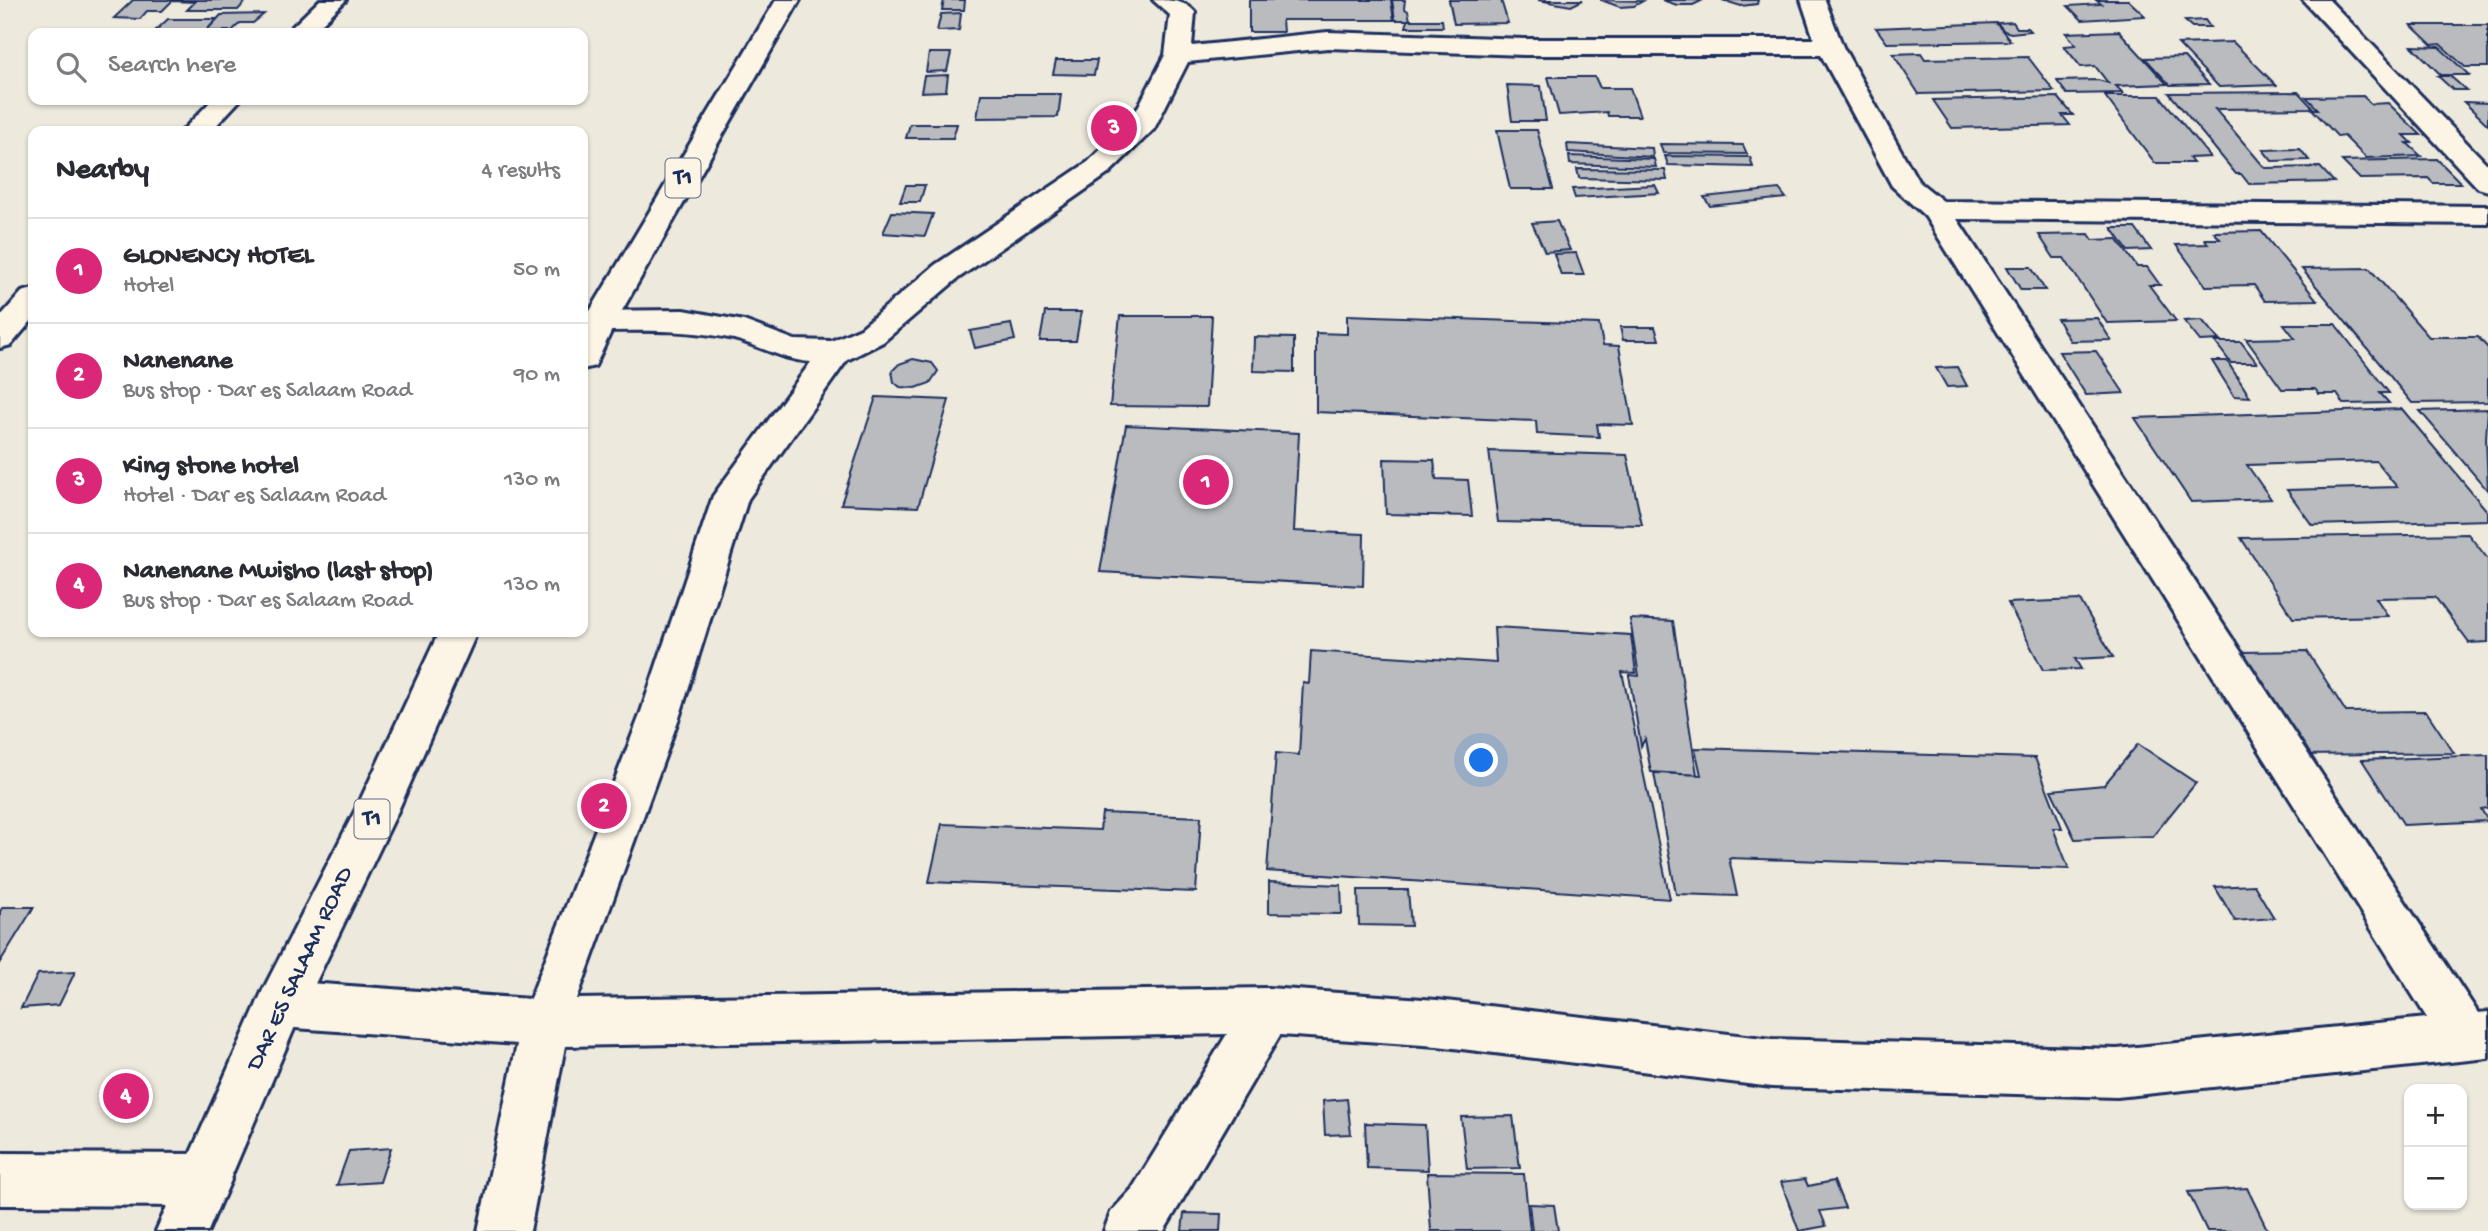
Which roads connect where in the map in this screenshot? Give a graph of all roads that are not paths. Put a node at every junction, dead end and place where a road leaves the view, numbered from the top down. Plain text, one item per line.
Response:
1 (334, 0) edge
2 (788, 0) edge
3 (1813, 0) edge
4 (2315, 0) edge
5 (1180, 4) edge
6 (303, 28) edge
7 (1830, 47) junction
8 (1178, 55) junction
9 (222, 105) edge
10 (201, 126) edge
11 (2488, 182) edge
12 (1936, 210) junction
13 (2488, 215) edge
14 (28, 305) edge
15 (591, 321) edge
16 (0, 338) edge
17 (835, 352) junction
18 (456, 637) edge
19 (281, 1004) junction
20 (1268, 1011) junction
21 (545, 1023) junction
22 (2477, 1035) edge
23 (0, 1179) edge
24 (205, 1180) junction
25 (182, 1231) edge
26 (503, 1231) edge
27 (1130, 1231) edge

1 - 6 main road
2 - 15 main road, T1
3 - 7 main road
4 - 11 main road
5 - 8 main road
7 - 8 main road
7 - 12 main road
8 - 17 main road
9 - 10 main road
12 - 13 main road
12 - 22 main road
14 - 16 main road
15 - 17 main road
17 - 21 main road
18 - 19 main road, DAR ES SALAAM ROAD / T1
19 - 21 main road
19 - 24 main road, DAR ES SALAAM ROAD / T1
20 - 21 main road
20 - 22 main road
20 - 27 main road
21 - 26 main road
23 - 24 main road
24 - 25 main road, DAR ES SALAAM ROAD / T1

